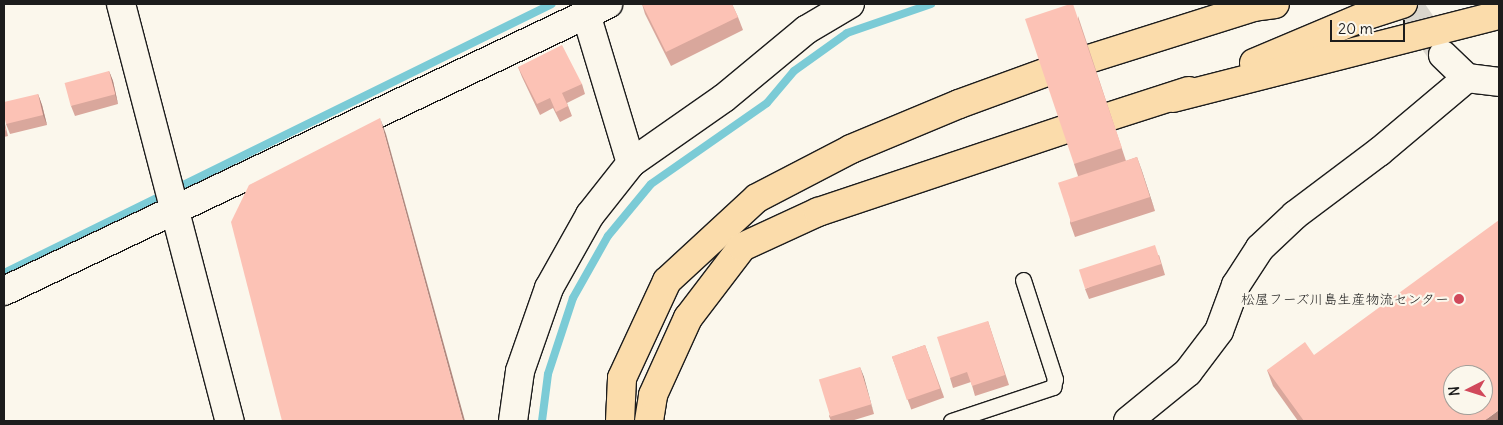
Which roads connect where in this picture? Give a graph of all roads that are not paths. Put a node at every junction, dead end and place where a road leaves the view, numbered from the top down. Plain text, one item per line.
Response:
1 (120, 4) edge
2 (850, 4) edge
3 (1403, 4) edge
4 (1264, 5) edge
5 (597, 9) edge
6 (1499, 15) edge
7 (1443, 56) tunnel mouth
8 (1092, 58) edge
9 (1044, 73) edge
10 (1467, 78) junction
11 (1499, 82) edge
12 (1173, 98) junction
13 (1112, 116) edge
14 (1063, 130) edge
15 (631, 163) junction
16 (174, 209) junction
17 (1023, 280) dead end
18 (4, 291) edge
19 (230, 421) edge
20 (513, 421) edge
21 (620, 421) edge
22 (649, 421) edge
23 (951, 421) edge
24 (1128, 421) edge

1 - 16 street
2 - 15 street
3 - 12 highway
4 - 8 highway
5 - 15 street
5 - 16 street
6 - 12 highway
7 - 10 street
9 - 21 highway
10 - 11 street
10 - 24 street
12 - 13 highway
14 - 22 highway
15 - 20 street
16 - 18 street
16 - 19 street
17 - 23 lane

